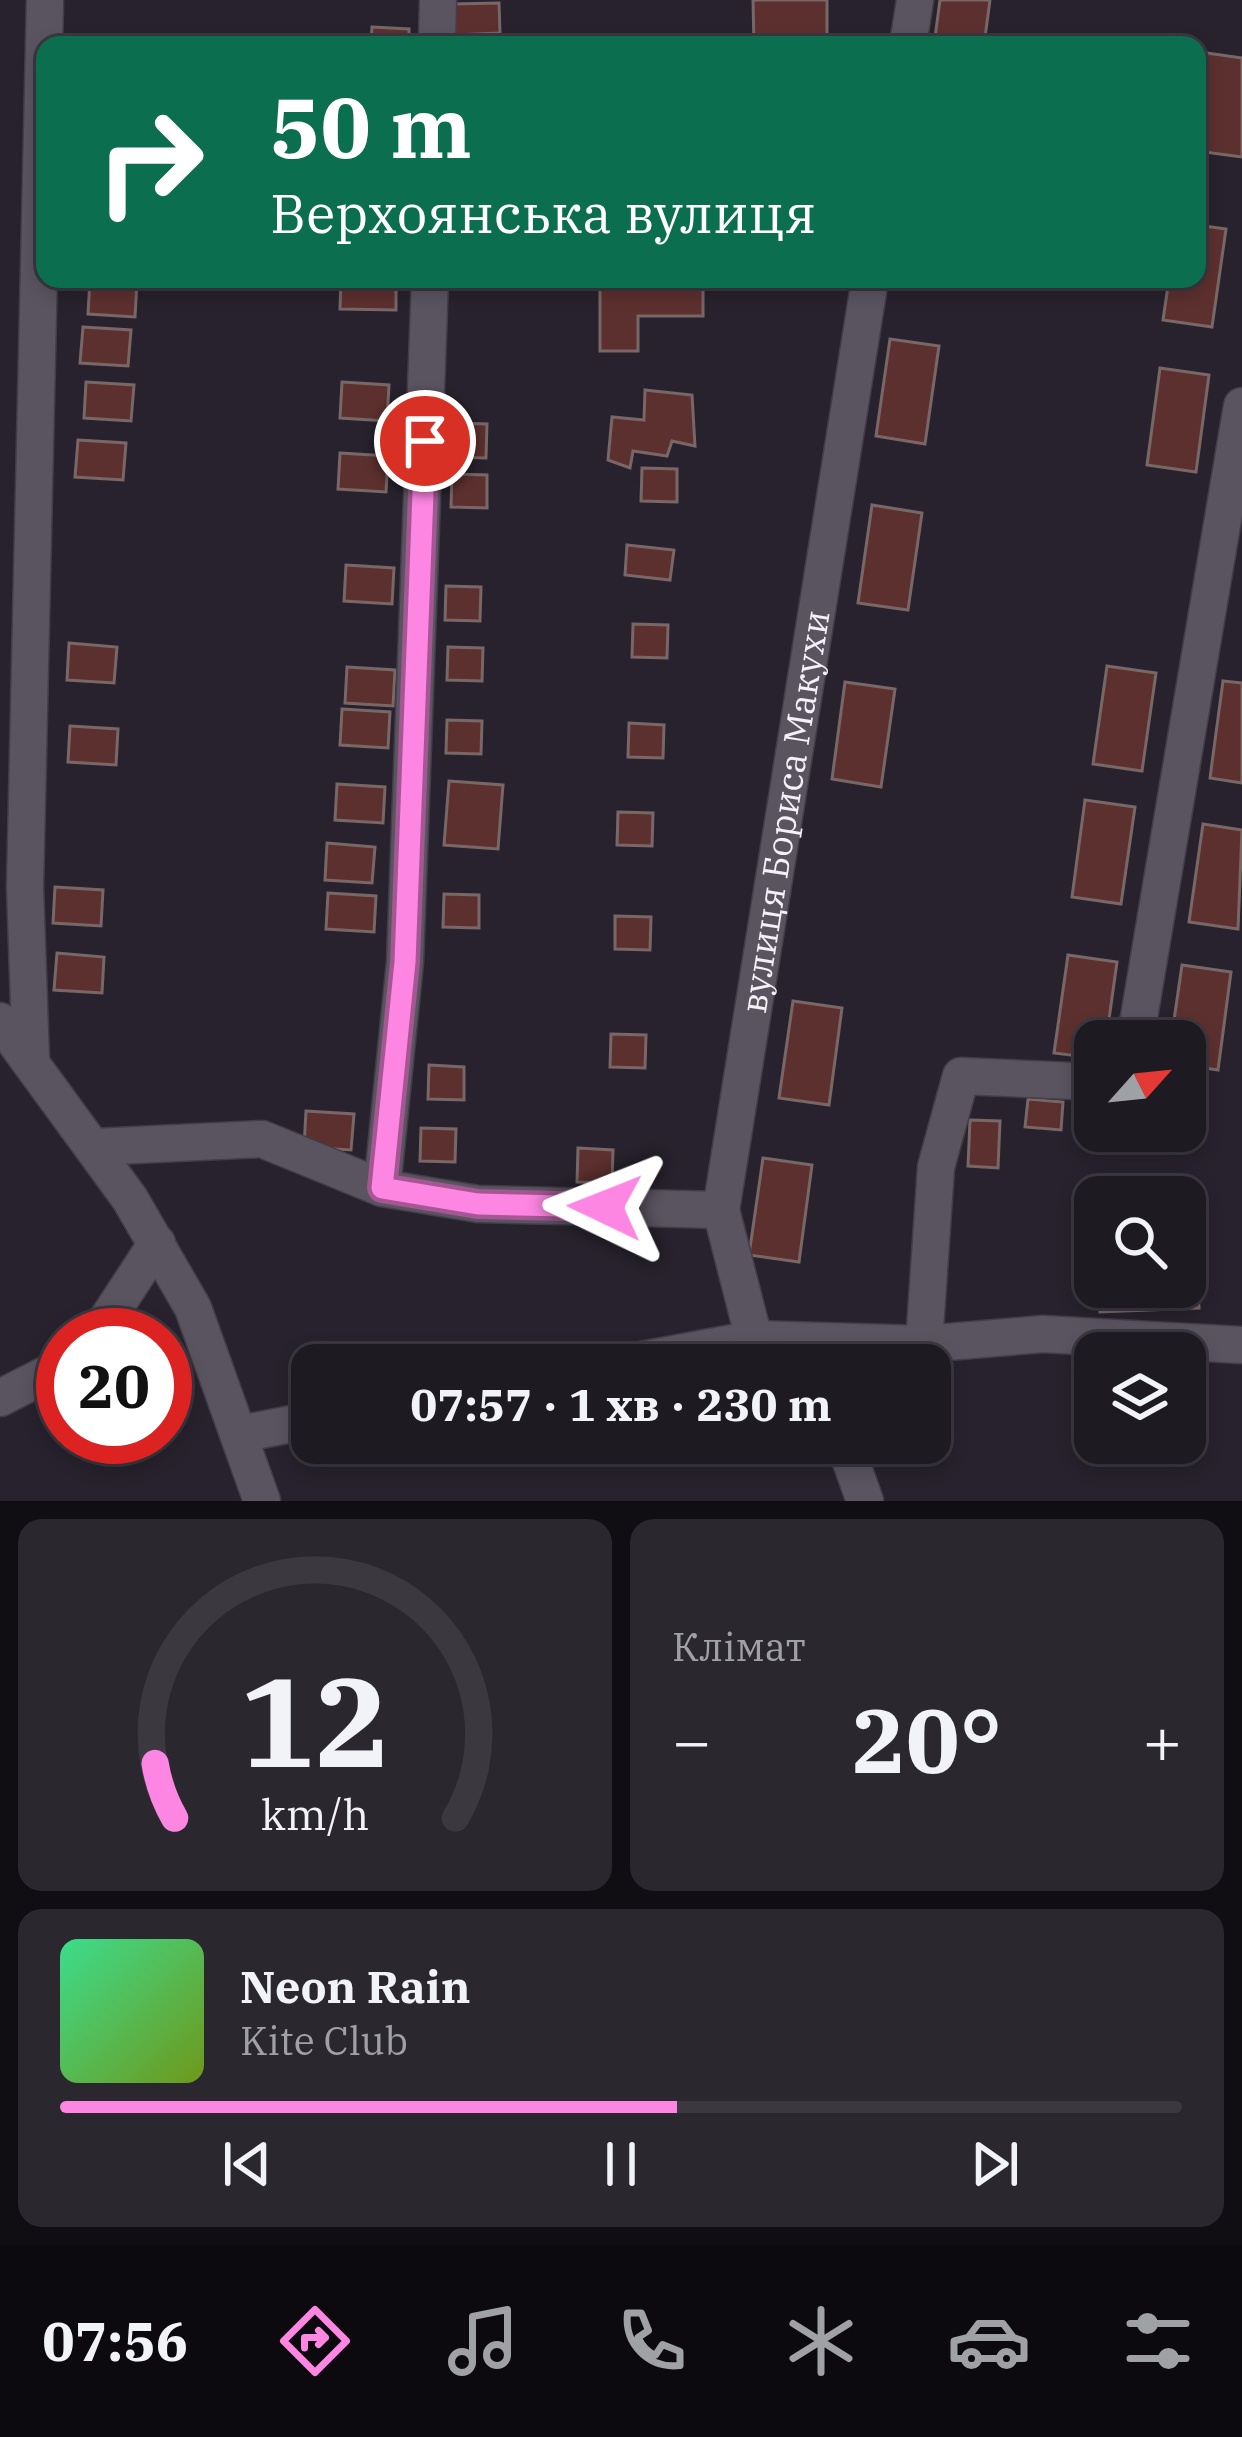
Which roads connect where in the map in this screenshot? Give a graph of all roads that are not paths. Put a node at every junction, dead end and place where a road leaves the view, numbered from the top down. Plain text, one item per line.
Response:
1 (45, 0) edge
2 (438, 0) edge
3 (915, 0) edge
4 (44, 36) edge
5 (437, 36) edge
6 (909, 36) edge
7 (36, 253) edge
8 (430, 288) edge
9 (870, 288) edge
10 (1242, 406) edge
11 (13, 900) edge
12 (1139, 1020) edge
13 (0, 1021) edge
14 (31, 1061) junction
15 (1074, 1081) edge
16 (94, 1147) junction
17 (382, 1188) junction
18 (721, 1210) junction
19 (157, 1243) junction
20 (115, 1308) edge
21 (762, 1344) edge
22 (924, 1344) joint
23 (1242, 1345) edge
24 (36, 1380) edge
25 (0, 1398) edge
26 (291, 1424) edge
27 (241, 1433) junction
28 (852, 1464) edge
29 (262, 1501) edge
30 (865, 1501) edge

1 - 4 street
2 - 5 street
3 - 6 street
7 - 11 street
8 - 17 street
9 - 18 street, вулиця Бориса Макухи
10 - 12 street
11 - 14 street
13 - 14 street
14 - 16 street
15 - 22 street
16 - 17 street
16 - 19 street
17 - 18 street
18 - 21 street, вулиця Бориса Макухи
19 - 20 street
19 - 27 street
22 - 23 street
24 - 25 street
26 - 27 street
27 - 29 street
28 - 30 street

